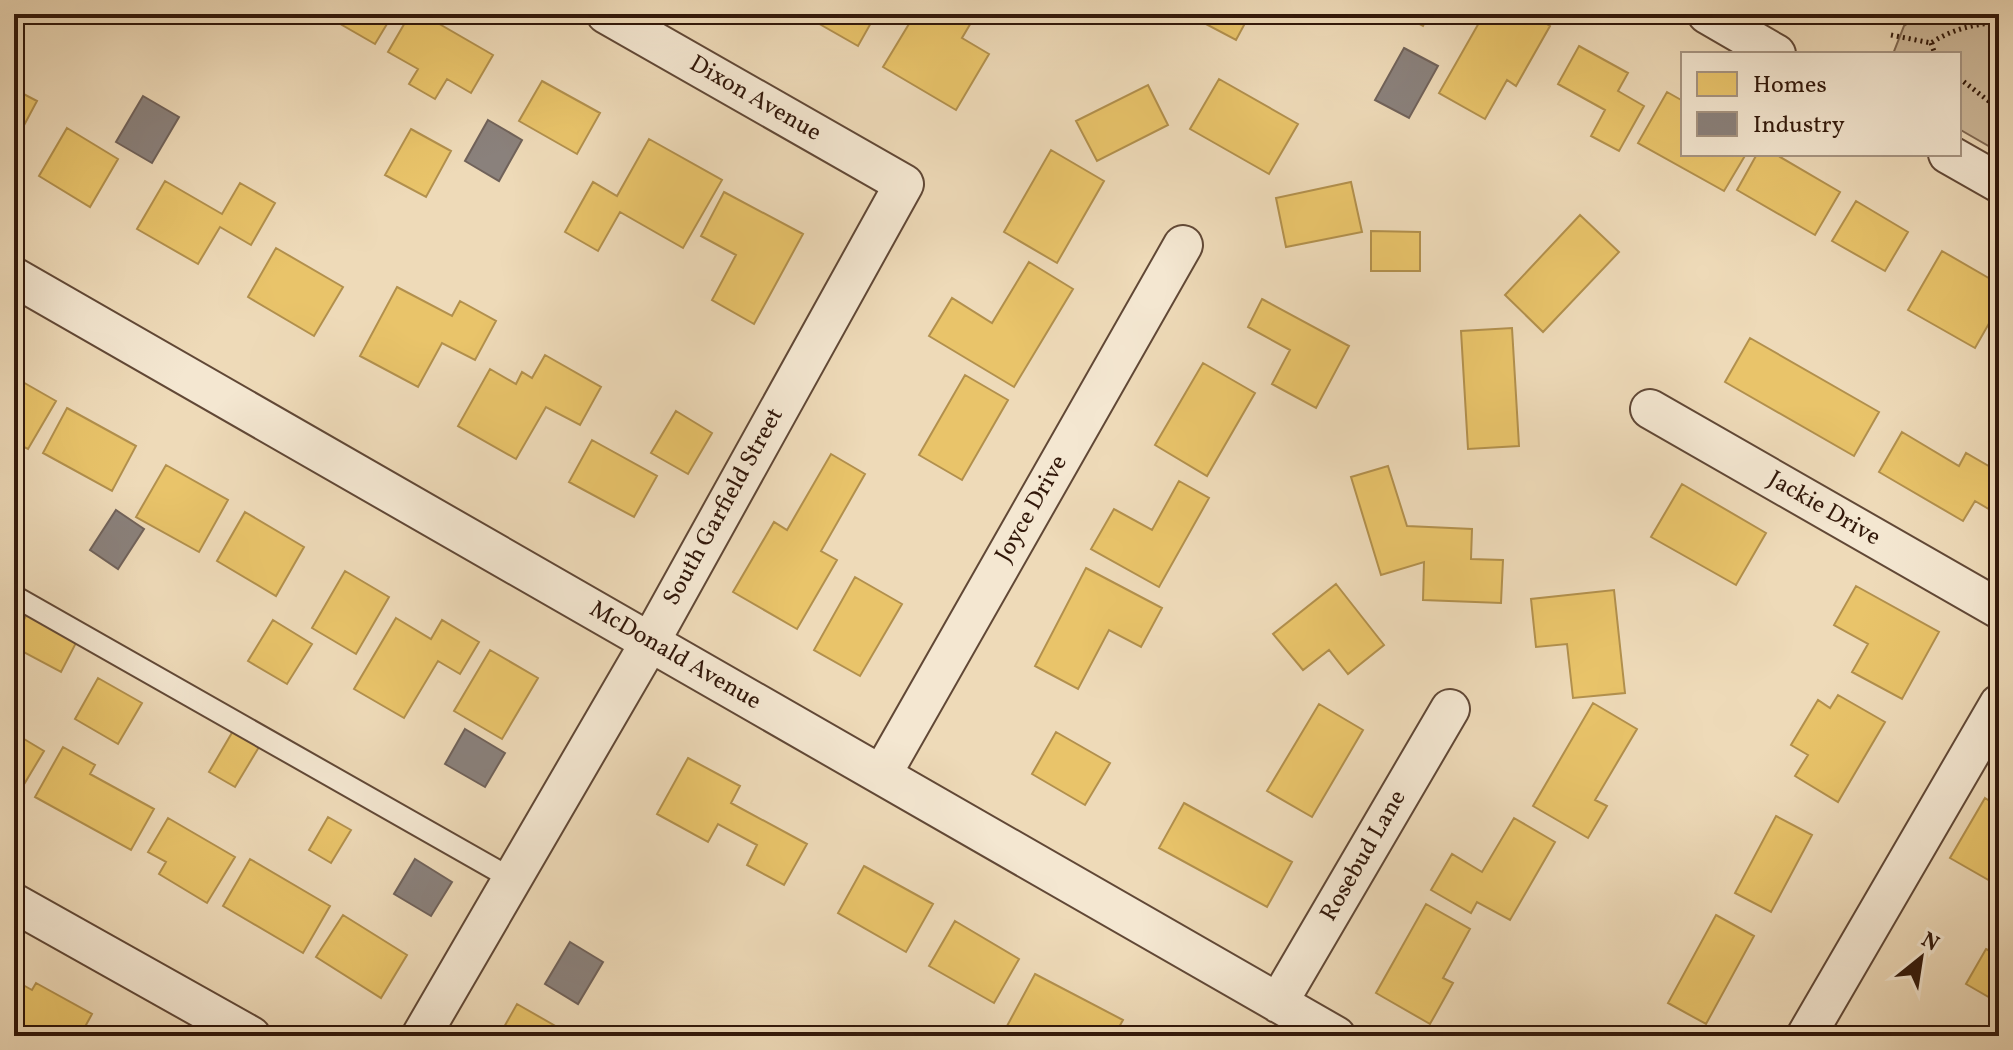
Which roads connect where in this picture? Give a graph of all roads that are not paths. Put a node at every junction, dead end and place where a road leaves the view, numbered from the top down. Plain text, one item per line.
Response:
1 (606, 14) edge
2 (1714, 15) edge
3 (1773, 52) edge
4 (1952, 156) edge
5 (1999, 183) edge
6 (904, 184) joint
7 (1183, 245) dead end
8 (14, 277) edge
9 (1650, 409) dead end
10 (14, 596) edge
11 (1999, 609) edge
12 (650, 642) junction
13 (1999, 704) edge
14 (1450, 709) dead end
15 (882, 774) junction
16 (512, 879) junction
17 (14, 903) edge
18 (1278, 1003) junction
19 (251, 1036) edge
20 (421, 1036) edge
21 (1336, 1036) edge
22 (1806, 1036) edge

1 - 6 street, Dixon Avenue
2 - 3 street
4 - 5 street
6 - 12 street, South Garfield Street
7 - 15 street, Joyce Drive
8 - 12 street, McDonald Avenue
9 - 11 street, Jackie Drive
10 - 16 lane
12 - 15 street, McDonald Avenue
12 - 16 street, South Garfield Street
13 - 22 street
14 - 18 street, Rosebud Lane
15 - 18 street, McDonald Avenue
16 - 20 street, South Garfield Street
17 - 19 street
18 - 21 street, McDonald Avenue

